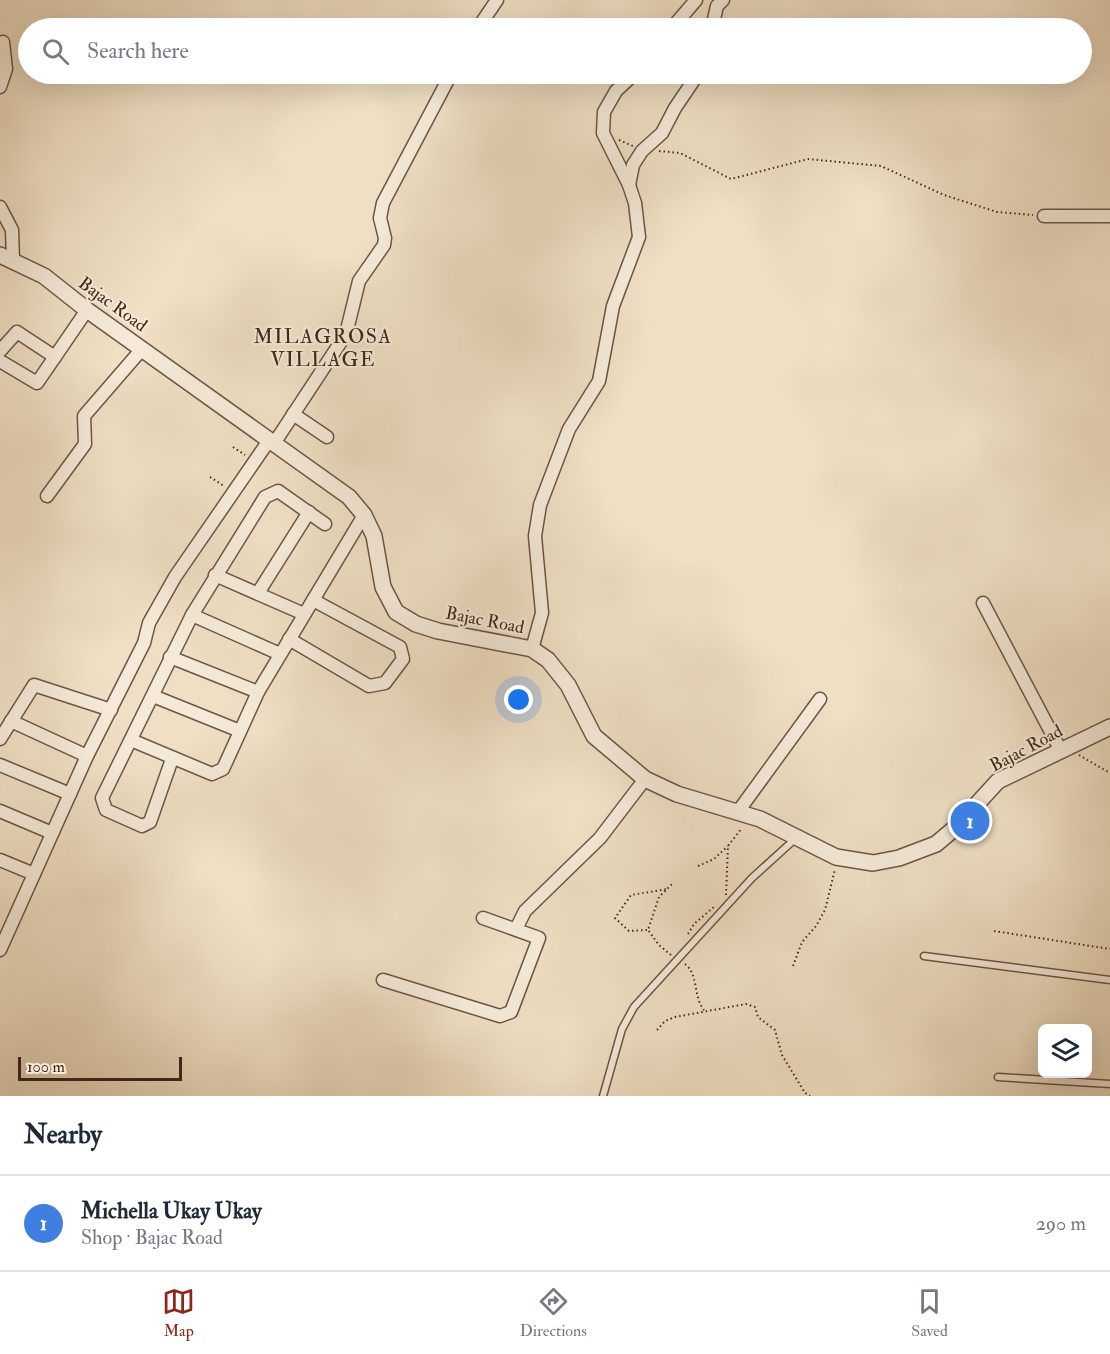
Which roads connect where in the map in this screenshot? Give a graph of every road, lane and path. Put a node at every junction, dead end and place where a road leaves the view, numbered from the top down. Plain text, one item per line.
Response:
1 (496, 0) edge
2 (696, 0) edge
3 (723, 0) edge
4 (484, 18) edge
5 (681, 18) edge
6 (714, 18) edge
7 (3, 42) dead end
8 (446, 84) edge
9 (623, 84) edge
10 (691, 84) edge
11 (0, 87) edge
12 (603, 133) junction
13 (642, 151) junction
14 (629, 185) junction
15 (0, 207) edge
16 (1044, 216) joint
17 (1110, 216) edge
18 (6, 258) edge
19 (87, 310) junction
20 (142, 348) junction
21 (0, 351) edge
22 (55, 357) junction
23 (0, 362) edge
24 (293, 414) junction
25 (327, 437) dead end
26 (272, 441) junction
27 (233, 447) dead end
28 (255, 461) junction
29 (210, 477) dead end
30 (234, 492) junction
31 (47, 496) dead end
32 (309, 512) junction
33 (364, 514) junction
34 (325, 524) dead end
35 (215, 575) junction
36 (258, 593) junction
37 (313, 600) junction
38 (983, 603) dead end
39 (304, 614) junction
40 (192, 615) junction
41 (289, 639) junction
42 (532, 649) junction
43 (280, 654) junction
44 (170, 657) junction
45 (258, 692) junction
46 (153, 696) junction
47 (820, 699) dead end
48 (111, 710) junction
49 (11, 721) junction
50 (1110, 727) edge
51 (240, 731) junction
52 (0, 739) edge
53 (131, 740) junction
54 (1063, 749) junction
55 (87, 756) junction
56 (172, 759) junction
57 (0, 765) edge
58 (1110, 773) edge
59 (645, 779) junction
60 (70, 794) junction
61 (0, 811) edge
62 (744, 815) junction
63 (52, 833) junction
64 (795, 839) junction
65 (728, 846) junction
66 (836, 857) junction
67 (0, 860) edge
68 (698, 866) dead end
69 (34, 874) junction
70 (672, 884) dead end
71 (667, 889) junction
72 (726, 907) junction
73 (483, 918) dead end
74 (516, 928) junction
75 (648, 930) junction
76 (994, 931) dead end
77 (1110, 948) edge
78 (0, 950) edge
79 (924, 956) dead end
80 (676, 959) junction
81 (793, 966) dead end
82 (383, 980) dead end
83 (1110, 980) edge
84 (704, 1011) junction
85 (657, 1030) dead end
86 (998, 1077) dead end
87 (1110, 1084) edge
88 (603, 1096) edge
89 (810, 1096) edge

1 - 4 street
2 - 5 street
3 - 6 street
7 - 11 street
8 - 24 street
9 - 12 street
10 - 13 street
12 - 13 path
12 - 14 street
13 - 14 street
13 - 16 path
14 - 42 street
15 - 18 street
16 - 17 street
18 - 19 street, Bajac Road
19 - 20 street, Bajac Road
19 - 22 street
20 - 26 street, Bajac Road
20 - 31 street
21 - 22 street
22 - 23 street
24 - 25 street
24 - 26 street
26 - 28 street
26 - 33 street, Bajac Road
27 - 28 path
28 - 30 street
29 - 30 path
30 - 48 street
32 - 34 street
32 - 35 street
32 - 36 street
33 - 37 street
33 - 42 street, Bajac Road
35 - 36 street
35 - 40 street
36 - 39 street
37 - 39 street
37 - 41 street
38 - 54 street
39 - 41 street
40 - 43 street
40 - 44 street
41 - 43 street
42 - 59 street, Bajac Road
43 - 45 street
44 - 45 street
44 - 46 street
45 - 51 street
46 - 51 street
46 - 53 street
47 - 62 street
48 - 49 street
48 - 55 street
49 - 52 street
49 - 55 street
50 - 54 street, Bajac Road
51 - 56 street
53 - 56 street
53 - 56 street
54 - 58 path
54 - 66 street, Bajac Road
55 - 60 street
57 - 60 street
59 - 62 street, Bajac Road
59 - 74 street
60 - 63 street
61 - 63 street
62 - 64 street, Bajac Road
62 - 65 path
63 - 69 street
64 - 66 street, Bajac Road
64 - 72 lane
65 - 68 path
65 - 72 path
66 - 81 path
67 - 69 street
69 - 78 street
70 - 71 path
71 - 75 path
71 - 75 path
72 - 80 lane
73 - 74 street
74 - 82 street
75 - 80 path
76 - 77 path
79 - 83 lane
80 - 84 path
80 - 88 lane
84 - 85 path
84 - 89 path
86 - 87 lane

